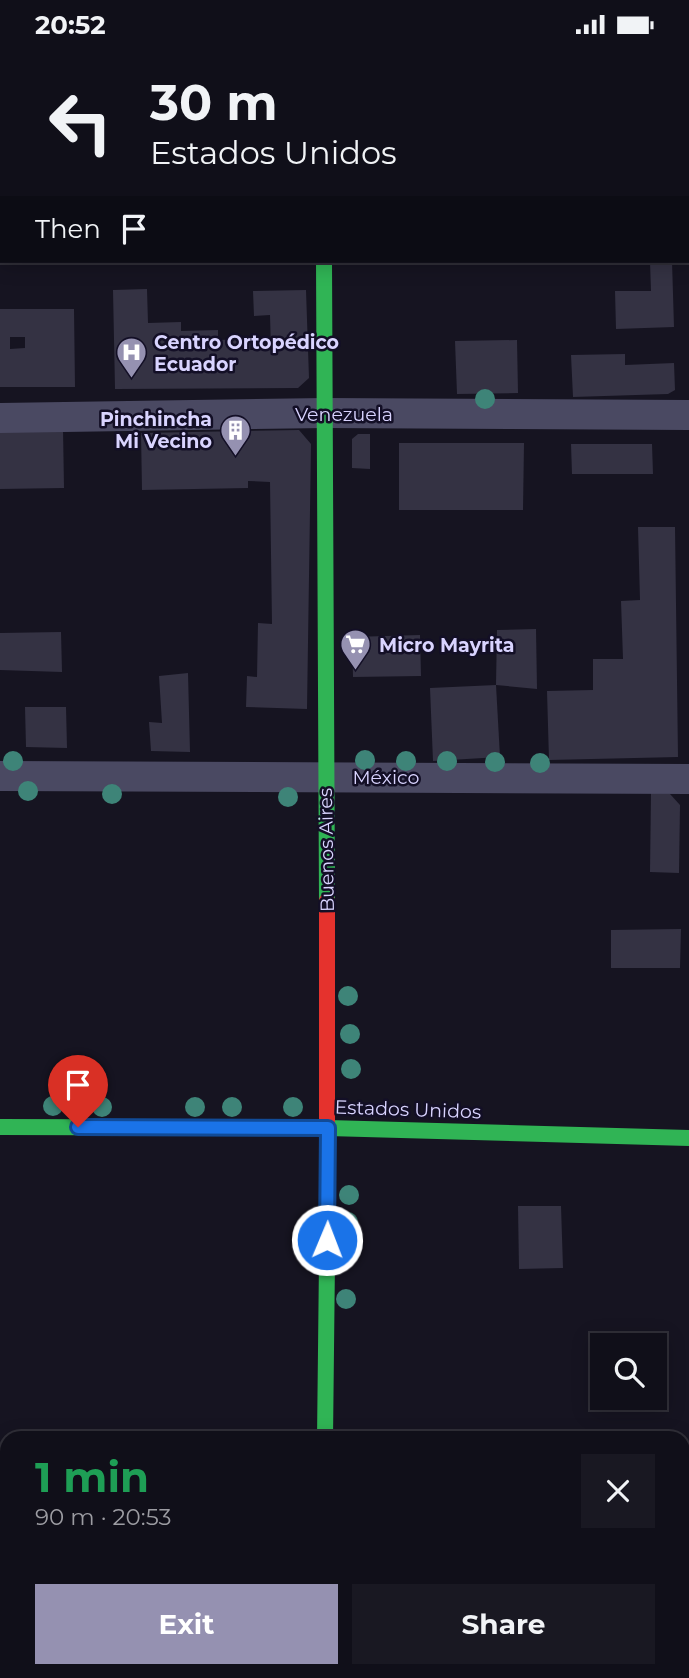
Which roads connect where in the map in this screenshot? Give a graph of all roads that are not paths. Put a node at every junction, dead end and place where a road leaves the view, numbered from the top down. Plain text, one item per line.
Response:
1 (324, 263) edge
2 (324, 413) junction
3 (689, 415) edge
4 (0, 418) edge
5 (0, 776) edge
6 (326, 777) junction
7 (689, 779) edge
8 (0, 1127) edge
9 (328, 1128) junction
10 (689, 1138) edge
11 (325, 1431) edge

1 - 2 street, Buenos Aires
2 - 3 street, Venezuela
2 - 4 street, Venezuela
2 - 6 street, Buenos Aires
5 - 6 street, México
6 - 7 street, México
6 - 9 street, Buenos Aires
8 - 9 street, Estados Unidos
9 - 10 street, Estados Unidos
9 - 11 street, Buenos Aires

